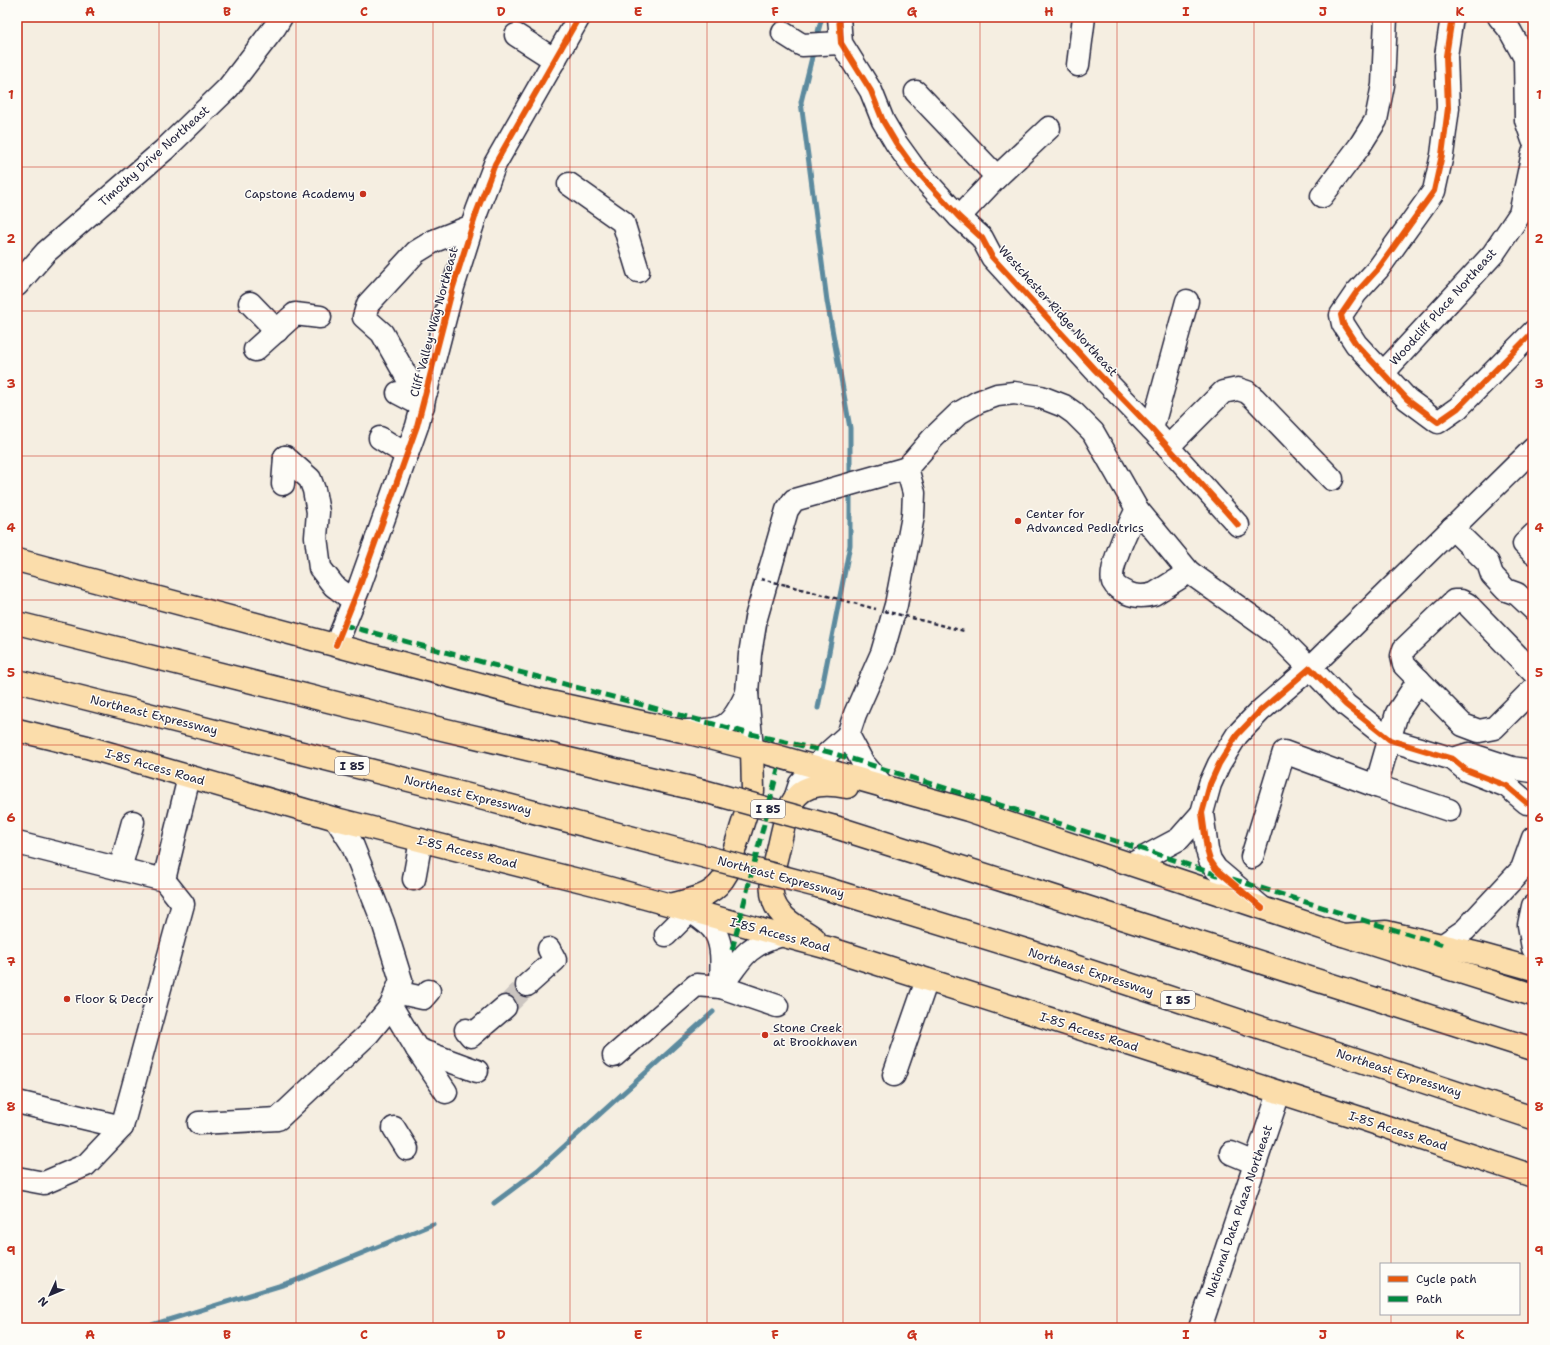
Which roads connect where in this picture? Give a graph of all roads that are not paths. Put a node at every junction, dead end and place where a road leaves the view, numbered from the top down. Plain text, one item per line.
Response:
1 (281, 17) edge
2 (579, 17) edge
3 (838, 17) edge
4 (1084, 17) edge
5 (1386, 17) edge
6 (1452, 17) edge
7 (1499, 17) edge
8 (783, 33) dead end
9 (516, 35) dead end
10 (841, 43) junction
11 (555, 60) junction
12 (1078, 65) dead end
13 (916, 92) dead end
14 (1049, 128) dead end
15 (1533, 140) edge
16 (1533, 153) edge
17 (997, 177) junction
18 (569, 184) dead end
19 (1322, 196) dead end
20 (959, 217) junction
21 (472, 226) junction
22 (638, 270) dead end
23 (17, 285) edge
24 (1187, 301) dead end
25 (250, 303) dead end
26 (320, 317) dead end
27 (277, 331) junction
28 (1533, 332) edge
29 (255, 350) dead end
30 (1384, 372) junction
31 (398, 393) dead end
32 (425, 398) junction
33 (1152, 429) junction
34 (380, 438) dead end
35 (1168, 447) junction
36 (1533, 449) edge
37 (407, 455) junction
38 (900, 470) junction
39 (1332, 479) dead end
40 (283, 484) dead end
41 (1137, 509) junction
42 (1238, 525) dead end
43 (1452, 528) junction
44 (1533, 535) edge
45 (1533, 553) edge
46 (17, 560) edge
47 (1189, 572) junction
48 (354, 601) junction
49 (1533, 609) edge
50 (17, 623) edge
51 (336, 645) junction
52 (1310, 668) junction
53 (1533, 672) edge
54 (1419, 680) junction
55 (17, 681) edge
56 (1533, 688) edge
57 (747, 693) junction
58 (17, 730) edge
59 (682, 731) junction
60 (848, 735) junction
61 (1390, 740) junction
62 (752, 749) junction
63 (1453, 759) junction
64 (814, 768) junction
65 (1533, 770) edge
66 (188, 777) junction
67 (1376, 786) junction
68 (884, 787) junction
69 (753, 790) junction
70 (796, 796) junction
71 (1530, 808) edge
72 (968, 810) junction
73 (1449, 810) dead end
74 (1202, 813) junction
75 (336, 820) junction
76 (133, 822) dead end
77 (1533, 838) edge
78 (421, 840) junction
79 (17, 842) edge
80 (1252, 857) dead end
81 (1132, 864) junction
82 (120, 869) junction
83 (414, 879) dead end
84 (164, 880) junction
85 (1533, 906) edge
86 (680, 908) junction
87 (1262, 908) junction
88 (666, 935) dead end
89 (782, 935) junction
90 (1343, 935) junction
91 (1443, 945) junction
92 (828, 948) junction
93 (1533, 948) edge
94 (549, 949) dead end
95 (1533, 969) edge
96 (927, 980) junction
97 (527, 985) tunnel mouth
98 (721, 988) junction
99 (429, 991) dead end
100 (1533, 995) edge
101 (394, 999) junction
102 (777, 1006) dead end
103 (504, 1007) tunnel mouth
104 (466, 1030) dead end
105 (1533, 1049) edge
106 (417, 1050) junction
107 (614, 1056) dead end
108 (477, 1071) dead end
109 (894, 1074) dead end
110 (446, 1092) dead end
111 (1279, 1093) junction
112 (17, 1102) edge
113 (1533, 1118) edge
114 (199, 1124) dead end
115 (122, 1127) junction
116 (394, 1128) dead end
117 (407, 1149) dead end
118 (1231, 1153) dead end
119 (1256, 1163) junction
120 (1533, 1176) edge
121 (17, 1178) edge
122 (1200, 1328) edge

1 - 23 street, Timothy Drive Northeast
2 - 11 street, Cliff Valley Way Northeast
3 - 10 street, Westchester Ridge Northeast
4 - 12 street
5 - 19 street
6 - 30 street
7 - 15 street
8 - 10 street
9 - 11 street
10 - 20 street, Westchester Ridge Northeast
11 - 21 street, Cliff Valley Way Northeast
13 - 17 street
14 - 17 street
16 - 30 street, Woodcliff Place Northeast
17 - 20 street
18 - 22 street
20 - 33 street, Westchester Ridge Northeast
21 - 32 street, Cliff Valley Way Northeast
21 - 32 street
24 - 33 street
25 - 27 street
26 - 27 street
27 - 29 street
28 - 30 street
31 - 32 street
32 - 37 street, Cliff Valley Way Northeast
33 - 35 street, Westchester Ridge Northeast
34 - 37 street
35 - 39 street
35 - 42 street, Westchester Ridge Northeast
36 - 43 street
37 - 48 street, Cliff Valley Way Northeast
38 - 41 street
38 - 57 street
38 - 60 street
40 - 48 street
41 - 47 street
41 - 47 street
43 - 49 street
43 - 52 street
44 - 45 street
46 - 51 main road
47 - 52 street
48 - 51 street, Cliff Valley Way Northeast
50 - 105 main road, I 85, bridge
51 - 59 main road
52 - 61 street
52 - 74 street
53 - 54 street
54 - 56 street
54 - 61 street
55 - 113 main road, Northeast Expressway / I 85, bridge
57 - 59 street
57 - 62 street
58 - 66 main road, I-85 Access Road
59 - 62 main road
59 - 69 main road
60 - 64 street
60 - 68 street
61 - 63 street
61 - 67 street
62 - 64 main road
62 - 69 main road
63 - 65 street
63 - 71 street
64 - 68 main road
64 - 70 street
65 - 71 street
66 - 75 main road, I-85 Access Road
66 - 84 street
67 - 73 street
67 - 80 street
68 - 72 main road
69 - 86 main road
70 - 72 main road
70 - 92 main road
72 - 81 main road
74 - 81 street
74 - 87 street
75 - 78 main road, I-85 Access Road
75 - 101 street
76 - 82 street
77 - 91 street
78 - 83 street
78 - 86 main road, I-85 Access Road
79 - 82 street
81 - 87 main road
82 - 84 street
84 - 115 street
85 - 93 street
86 - 88 street
86 - 89 main road, I-85 Access Road
86 - 98 street
87 - 90 main road
89 - 92 main road, I-85 Access Road
89 - 98 street
90 - 91 main road
90 - 100 main road
91 - 95 main road
92 - 96 main road, I-85 Access Road
94 - 97 street
96 - 109 street
96 - 111 main road, I-85 Access Road
98 - 102 street
98 - 107 street
99 - 101 street
101 - 106 street
101 - 114 street
103 - 104 street
106 - 108 street
106 - 110 street
111 - 119 street, National Data Plaza Northeast
111 - 120 main road, I-85 Access Road
112 - 115 street
115 - 121 street
116 - 117 street
118 - 119 street
119 - 122 street, National Data Plaza Northeast

